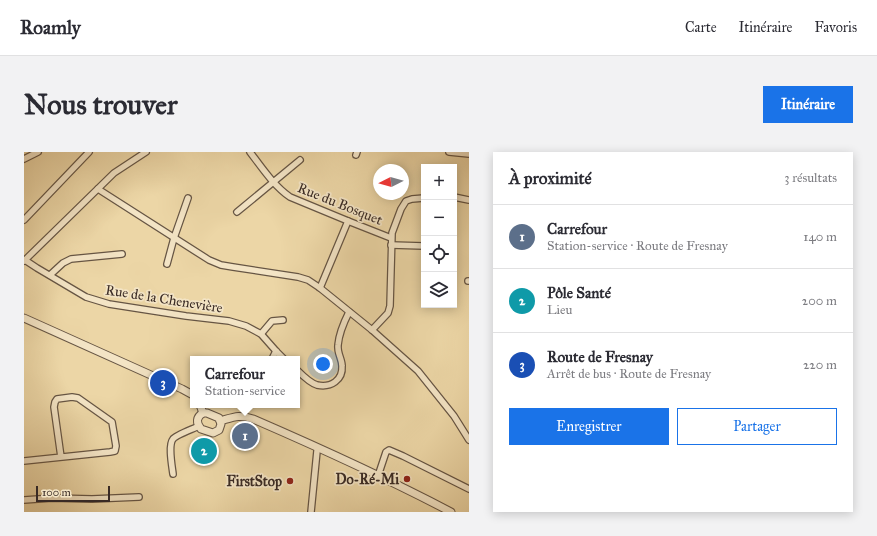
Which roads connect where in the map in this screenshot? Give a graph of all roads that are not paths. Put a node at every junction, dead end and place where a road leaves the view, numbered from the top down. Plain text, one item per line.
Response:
1 (38, 152) edge
2 (89, 152) edge
3 (146, 152) edge
4 (250, 152) edge
5 (449, 152) edge
6 (469, 154) edge
7 (24, 159) edge
8 (300, 160) dead end
9 (273, 181) junction
10 (98, 189) junction
11 (188, 198) dead end
12 (421, 198) edge
13 (457, 198) edge
14 (469, 200) edge
15 (237, 212) dead end
16 (24, 220) edge
17 (348, 221) junction
18 (174, 238) junction
19 (392, 238) junction
20 (391, 245) junction
21 (421, 246) edge
22 (122, 254) dead end
23 (24, 260) edge
24 (167, 264) dead end
25 (50, 275) junction
26 (320, 288) junction
27 (349, 312) junction
28 (24, 318) edge
29 (283, 320) dead end
30 (372, 330) junction
31 (261, 334) junction
32 (276, 351) junction
33 (274, 356) edge
34 (281, 356) edge
35 (300, 373) edge
36 (190, 393) edge
37 (201, 408) edge
38 (203, 414) junction
39 (220, 421) junction
40 (198, 426) junction
41 (469, 440) edge
42 (318, 448) junction
43 (61, 457) junction
44 (24, 461) edge
45 (173, 474) dead end
46 (378, 476) junction
47 (469, 489) edge
48 (139, 497) dead end
49 (24, 500) edge
50 (311, 512) edge
51 (451, 512) edge

1 - 7 street
2 - 16 street
3 - 10 street
4 - 9 street, Rue du Bosquet
5 - 6 street
8 - 9 street
9 - 15 street
9 - 17 street, Rue du Bosquet
10 - 18 street
10 - 23 street
11 - 18 street
12 - 19 street
13 - 14 street
17 - 19 street, Rue du Bosquet
17 - 26 street
18 - 24 street
18 - 26 street
19 - 20 street
20 - 21 street
20 - 30 street
22 - 25 street
23 - 25 street, Rue de la Chenevière
25 - 31 street, Rue de la Chenevière
26 - 27 street
27 - 30 street
27 - 35 street
28 - 36 street
29 - 31 street
30 - 41 street
31 - 32 street, Rue de la Chenevière
32 - 33 street
32 - 34 street, Rue de la Chenevière
37 - 38 street
38 - 39 street
38 - 40 street
39 - 40 street
39 - 42 street
40 - 45 street
42 - 46 street
42 - 50 street
43 - 43 street
43 - 44 street
46 - 47 street
46 - 51 street
48 - 49 street

